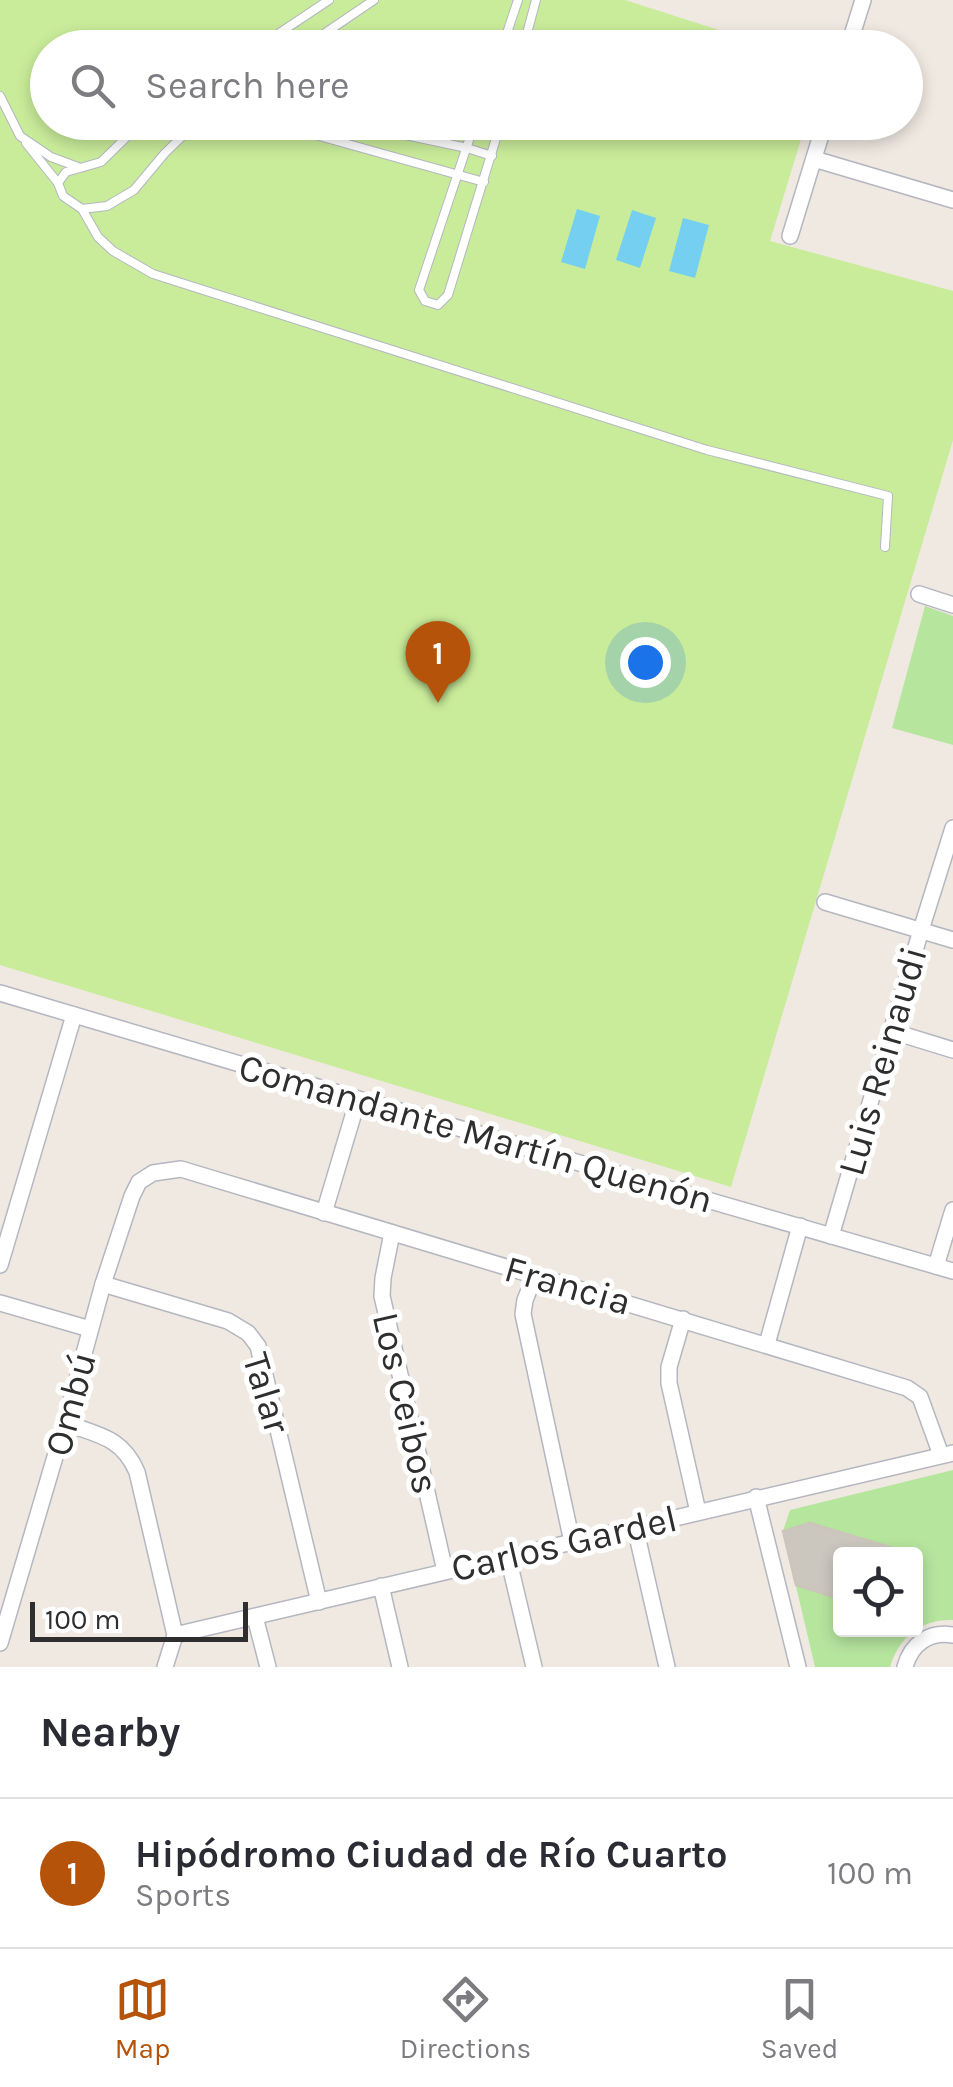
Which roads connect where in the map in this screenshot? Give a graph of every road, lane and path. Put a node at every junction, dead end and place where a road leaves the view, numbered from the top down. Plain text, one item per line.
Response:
1 (329, 0) edge
2 (374, 0) edge
3 (518, 0) edge
4 (536, 0) edge
5 (863, 0) edge
6 (285, 30) edge
7 (330, 30) edge
8 (508, 30) edge
9 (527, 30) edge
10 (854, 30) edge
11 (0, 96) edge
12 (20, 136) junction
13 (124, 140) edge
14 (178, 140) edge
15 (334, 140) edge
16 (428, 140) edge
17 (469, 140) edge
18 (496, 140) edge
19 (820, 140) edge
20 (466, 148) junction
21 (492, 156) junction
22 (814, 159) junction
23 (78, 167) junction
24 (457, 174) junction
25 (484, 182) junction
26 (58, 183) junction
27 (953, 200) edge
28 (82, 209) junction
29 (790, 236) dead end
30 (885, 547) dead end
31 (919, 594) dead end
32 (953, 604) edge
33 (953, 828) edge
34 (826, 902) dead end
35 (920, 930) junction
36 (953, 940) edge
37 (0, 993) edge
38 (74, 1015) junction
39 (891, 1031) junction
40 (953, 1050) edge
41 (358, 1100) junction
42 (153, 1173) joint
43 (953, 1210) edge
44 (324, 1213) junction
45 (800, 1226) junction
46 (392, 1233) junction
47 (831, 1236) junction
48 (0, 1264) edge
49 (936, 1266) junction
50 (953, 1271) edge
51 (535, 1275) junction
52 (104, 1284) junction
53 (0, 1302) edge
54 (683, 1319) junction
55 (90, 1330) junction
56 (767, 1344) junction
57 (66, 1423) junction
58 (947, 1454) edge
59 (756, 1497) junction
60 (698, 1512) junction
61 (634, 1527) junction
62 (572, 1542) junction
63 (508, 1557) junction
64 (445, 1571) junction
65 (382, 1586) junction
66 (319, 1602) junction
67 (255, 1617) junction
68 (175, 1635) junction
69 (953, 1635) edge
70 (1, 1636) edge
71 (165, 1667) edge
72 (268, 1667) edge
73 (400, 1667) edge
74 (534, 1667) edge
75 (667, 1667) edge
76 (798, 1667) edge
77 (905, 1667) edge

1 - 6 lane
2 - 7 lane
3 - 8 lane
4 - 9 lane
5 - 10 street
11 - 12 lane
12 - 23 lane
12 - 26 lane
13 - 23 lane
14 - 28 lane
15 - 24 lane
16 - 20 lane
17 - 20 lane
18 - 21 lane
19 - 22 street
20 - 21 lane
20 - 24 lane
21 - 25 lane
22 - 27 street
22 - 29 street
23 - 26 lane
24 - 25 lane
24 - 25 lane
26 - 28 lane
28 - 30 lane
31 - 32 street
33 - 35 street, Luis Reinaudi
34 - 35 street
35 - 36 street
35 - 39 street, Luis Reinaudi
37 - 38 street, Comandante Martín Quenón
38 - 41 street, Comandante Martín Quenón
38 - 48 street
39 - 40 street
39 - 47 street, Luis Reinaudi
41 - 44 street
41 - 45 street, Comandante Martín Quenón
42 - 44 street, Francia
42 - 52 street, Ombú
43 - 49 street
44 - 46 street, Francia
45 - 47 street, Comandante Martín Quenón
45 - 56 street
46 - 51 street, Francia
46 - 64 street, Los Ceibos
47 - 49 street, Comandante Martín Quenón
49 - 50 street, Comandante Martín Quenón
51 - 54 street, Francia
51 - 62 street
52 - 55 street, Ombú
52 - 66 street, Talar
53 - 55 street
54 - 56 street, Francia
54 - 60 street
55 - 57 street, Ombú
56 - 58 street, Francia
57 - 68 street
57 - 70 street, Ombú
58 - 59 street, Carlos Gardel
59 - 60 street, Carlos Gardel
59 - 76 street
60 - 61 street, Carlos Gardel
61 - 62 street, Carlos Gardel
61 - 75 street
62 - 63 street, Carlos Gardel
63 - 64 street, Carlos Gardel
63 - 74 street
64 - 65 street, Carlos Gardel
65 - 66 street, Carlos Gardel
65 - 73 street
66 - 67 street, Carlos Gardel
67 - 68 street, Carlos Gardel
67 - 72 street
68 - 71 street
69 - 77 street

